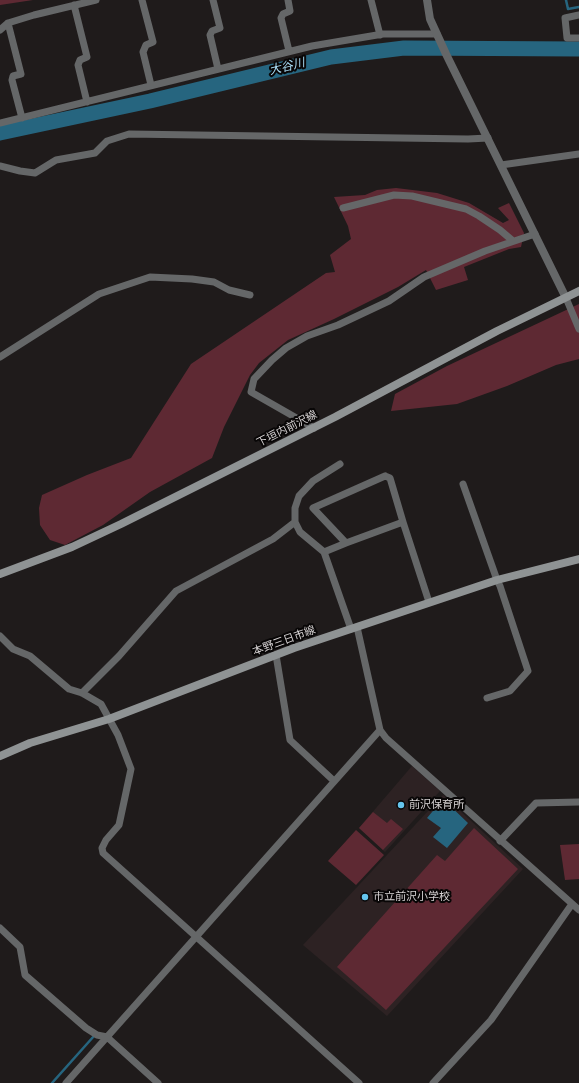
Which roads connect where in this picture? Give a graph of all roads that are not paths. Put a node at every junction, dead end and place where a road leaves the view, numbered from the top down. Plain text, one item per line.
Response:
1 (96, 0) edge
2 (142, 0) edge
3 (213, 0) edge
4 (288, 0) edge
5 (371, 0) edge
6 (427, 0) edge
7 (74, 5) junction
8 (579, 15) edge
9 (8, 23) junction
10 (0, 30) edge
11 (437, 34) junction
12 (380, 35) junction
13 (579, 38) edge
14 (289, 51) junction
15 (218, 69) junction
16 (151, 85) junction
17 (87, 102) junction
18 (22, 118) junction
19 (0, 123) edge
20 (488, 138) junction
21 (579, 154) edge
22 (501, 165) junction
23 (0, 166) edge
24 (343, 208) dead end
25 (535, 234) junction
26 (513, 241) junction
27 (579, 292) edge
28 (250, 295) dead end
29 (566, 298) junction
30 (579, 329) edge
31 (0, 357) edge
32 (314, 428) junction
33 (340, 464) dead end
34 (464, 484) dead end
35 (295, 522) junction
36 (403, 522) junction
37 (346, 543) junction
38 (324, 552) junction
39 (579, 559) edge
40 (0, 574) edge
41 (497, 580) junction
42 (429, 602) junction
43 (354, 628) junction
44 (0, 636) edge
45 (276, 654) junction
46 (82, 693) junction
47 (487, 698) dead end
48 (109, 719) junction
49 (380, 730) junction
50 (1, 754) edge
51 (334, 781) junction
52 (579, 802) edge
53 (500, 841) junction
54 (572, 904) junction
55 (579, 910) edge
56 (0, 928) edge
57 (196, 937) junction
58 (107, 1037) junction
59 (66, 1083) edge
60 (158, 1083) edge
61 (359, 1083) edge
62 (432, 1083) edge

1 - 7 street
2 - 16 street
3 - 15 street
4 - 14 street
5 - 12 street
6 - 11 street
7 - 9 street
7 - 17 street
8 - 13 street
9 - 10 street
9 - 18 street
11 - 12 street
11 - 20 street
12 - 14 street
14 - 15 street
15 - 16 street
16 - 17 street
17 - 18 street
18 - 19 street
20 - 22 street
20 - 23 street
21 - 22 street
22 - 25 street
24 - 26 street
25 - 26 street
25 - 29 street
26 - 32 street
27 - 29 main road, 下垣内前沢線
28 - 31 street
29 - 30 street
29 - 32 main road, 下垣内前沢線
32 - 40 main road, 下垣内前沢線
33 - 35 street
34 - 41 street
35 - 38 street
35 - 46 street
36 - 37 street
36 - 37 street
36 - 42 street
37 - 38 street
38 - 43 street
39 - 41 main road, 本野三日市線
41 - 42 main road, 本野三日市線
41 - 47 street
42 - 43 main road, 本野三日市線
43 - 45 main road, 本野三日市線
43 - 49 street
44 - 46 street
45 - 48 main road, 本野三日市線
45 - 51 street
46 - 48 street
48 - 50 main road, 本野三日市線
48 - 57 street
49 - 51 street
49 - 53 street
51 - 57 street
52 - 53 street
53 - 54 street
54 - 55 street
54 - 62 street
56 - 58 street
57 - 58 street
57 - 61 street
58 - 59 street
58 - 60 street

